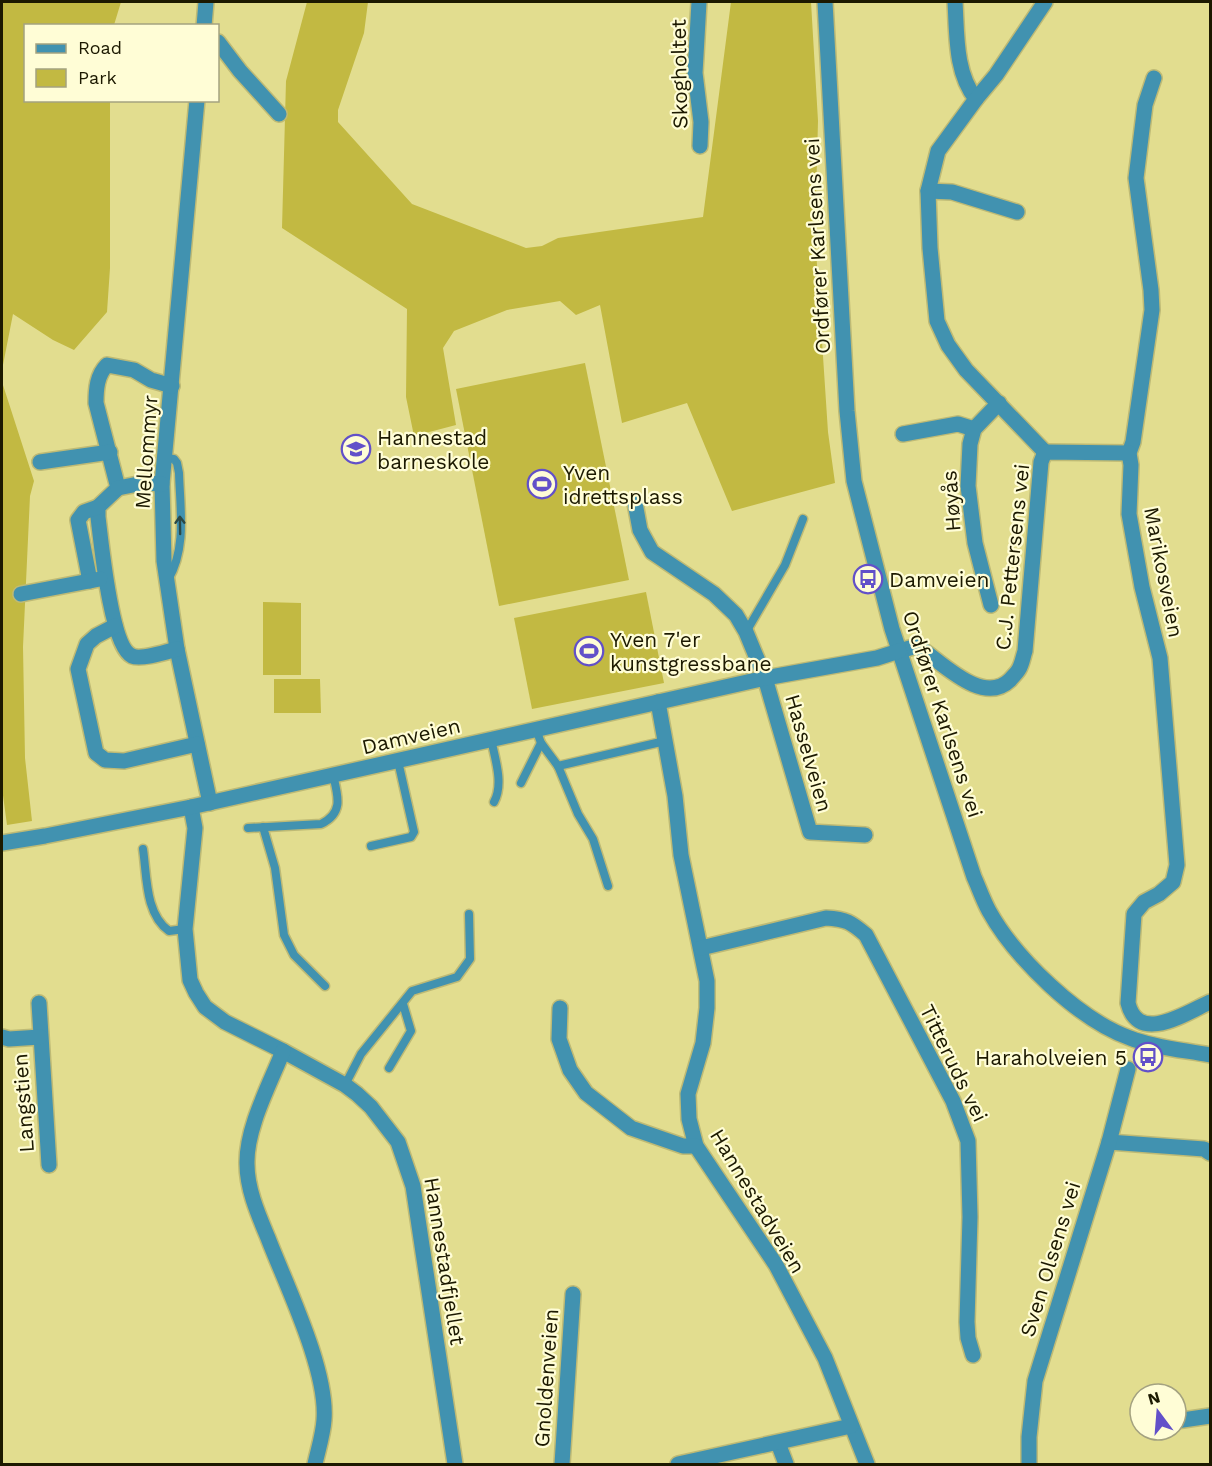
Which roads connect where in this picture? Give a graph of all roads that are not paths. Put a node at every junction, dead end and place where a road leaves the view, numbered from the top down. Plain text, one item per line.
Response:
1 (206, 2) edge
2 (699, 2) edge
3 (825, 2) edge
4 (955, 2) edge
5 (1045, 2) edge
6 (204, 24) edge
7 (219, 43) edge
8 (1154, 78) dead end
9 (976, 99) junction
10 (197, 102) edge
11 (279, 114) dead end
12 (700, 146) dead end
13 (928, 191) junction
14 (1017, 212) dead end
15 (172, 386) junction
16 (999, 403) junction
17 (975, 429) junction
18 (903, 434) dead end
19 (110, 452) junction
20 (1045, 452) junction
21 (1129, 453) junction
22 (164, 458) junction
23 (40, 462) dead end
24 (162, 484) junction
25 (117, 488) junction
26 (635, 503) dead end
27 (99, 507) junction
28 (803, 519) dead end
29 (105, 578) junction
30 (168, 580) junction
31 (90, 581) junction
32 (21, 594) dead end
33 (992, 605) dead end
34 (115, 626) junction
35 (746, 632) junction
36 (177, 649) junction
37 (899, 651) junction
38 (765, 678) junction
39 (658, 702) junction
40 (539, 736) junction
41 (491, 740) junction
42 (665, 741) junction
43 (197, 744) junction
44 (398, 761) junction
45 (558, 766) junction
46 (333, 775) junction
47 (521, 783) dead end
48 (210, 802) junction
49 (494, 802) dead end
50 (190, 807) junction
51 (263, 827) junction
52 (248, 828) dead end
53 (865, 835) dead end
54 (2, 843) edge
55 (371, 846) dead end
56 (143, 849) dead end
57 (608, 886) dead end
58 (469, 914) dead end
59 (185, 929) junction
60 (701, 948) junction
61 (325, 986) dead end
62 (1210, 1002) edge
63 (39, 1003) dead end
64 (403, 1004) junction
65 (560, 1008) dead end
66 (2, 1037) edge
67 (40, 1037) junction
68 (283, 1051) junction
69 (1210, 1054) edge
70 (389, 1068) dead end
71 (1128, 1070) dead end
72 (345, 1085) junction
73 (1109, 1142) junction
74 (696, 1146) junction
75 (1210, 1153) edge
76 (49, 1165) dead end
77 (573, 1294) dead end
78 (973, 1355) dead end
79 (1210, 1416) edge
80 (1188, 1419) edge
81 (851, 1426) junction
82 (778, 1443) junction
83 (315, 1464) edge
84 (454, 1464) edge
85 (562, 1464) edge
86 (678, 1464) edge
87 (786, 1464) edge
88 (867, 1464) edge
89 (1029, 1464) edge

1 - 6 street
2 - 12 street, Skogholtet
3 - 37 street, Ordfører Karlsens vei
4 - 9 street
5 - 9 street, C.J. Pettersens vei
7 - 11 street
8 - 21 street, Marikosveien
9 - 13 street, C.J. Pettersens vei
10 - 15 street, Mellommyr
13 - 14 street
13 - 16 street, C.J. Pettersens vei
15 - 19 street
15 - 22 street, Mellommyr
16 - 17 street
16 - 20 street, C.J. Pettersens vei
17 - 18 street
17 - 33 street, Høyås
19 - 23 street
19 - 25 street
20 - 21 street, C.J. Pettersens vei
20 - 37 street, C.J. Pettersens vei
21 - 62 street, Marikosveien
22 - 24 street, Mellommyr
30 -> 22 lane
24 - 25 street
24 - 30 street, Mellommyr
25 - 27 street
26 - 35 street, Hasselveien
27 - 29 street
27 - 31 street
28 - 35 lane
29 - 31 street
29 - 34 street
30 - 36 street, Mellommyr
31 - 32 street
34 - 36 street
34 - 43 street
35 - 38 street, Hasselveien
36 - 43 street, Mellommyr
37 - 38 street, Damveien
37 - 69 street, Ordfører Karlsens vei
38 - 39 street, Damveien
38 - 53 street, Hasselveien
39 - 40 street, Damveien
39 - 42 street, Hannestadveien
40 - 41 street, Damveien
40 - 45 lane
40 - 47 lane
41 - 44 street, Damveien
41 - 49 lane
42 - 45 lane
42 - 60 street, Hannestadveien
43 - 48 street, Mellommyr
44 - 46 street, Damveien
44 - 55 lane
45 - 57 lane
46 - 48 street, Damveien
46 - 51 lane
48 - 50 street, Damveien
50 - 54 street, Damveien
50 - 59 street, Hannestadfjellet
51 - 52 lane
51 - 61 lane
56 - 59 lane
58 - 64 lane
59 - 68 street, Hannestadfjellet
60 - 74 street, Hannestadveien
60 - 78 street, Titteruds vei
63 - 67 street, Langstien
64 - 70 lane
64 - 72 lane
65 - 74 street
66 - 67 street, Langstien
67 - 76 street, Langstien
68 - 72 street, Hannestadfjellet
68 - 83 street
71 - 73 street, Sven Olsens vei
72 - 84 street, Hannestadfjellet
73 - 75 street
73 - 89 street, Sven Olsens vei
74 - 81 street, Hannestadveien
77 - 85 street, Gnoldenveien
79 - 80 street
81 - 82 street
81 - 88 street, Hannestadveien
82 - 86 street
82 - 87 street

